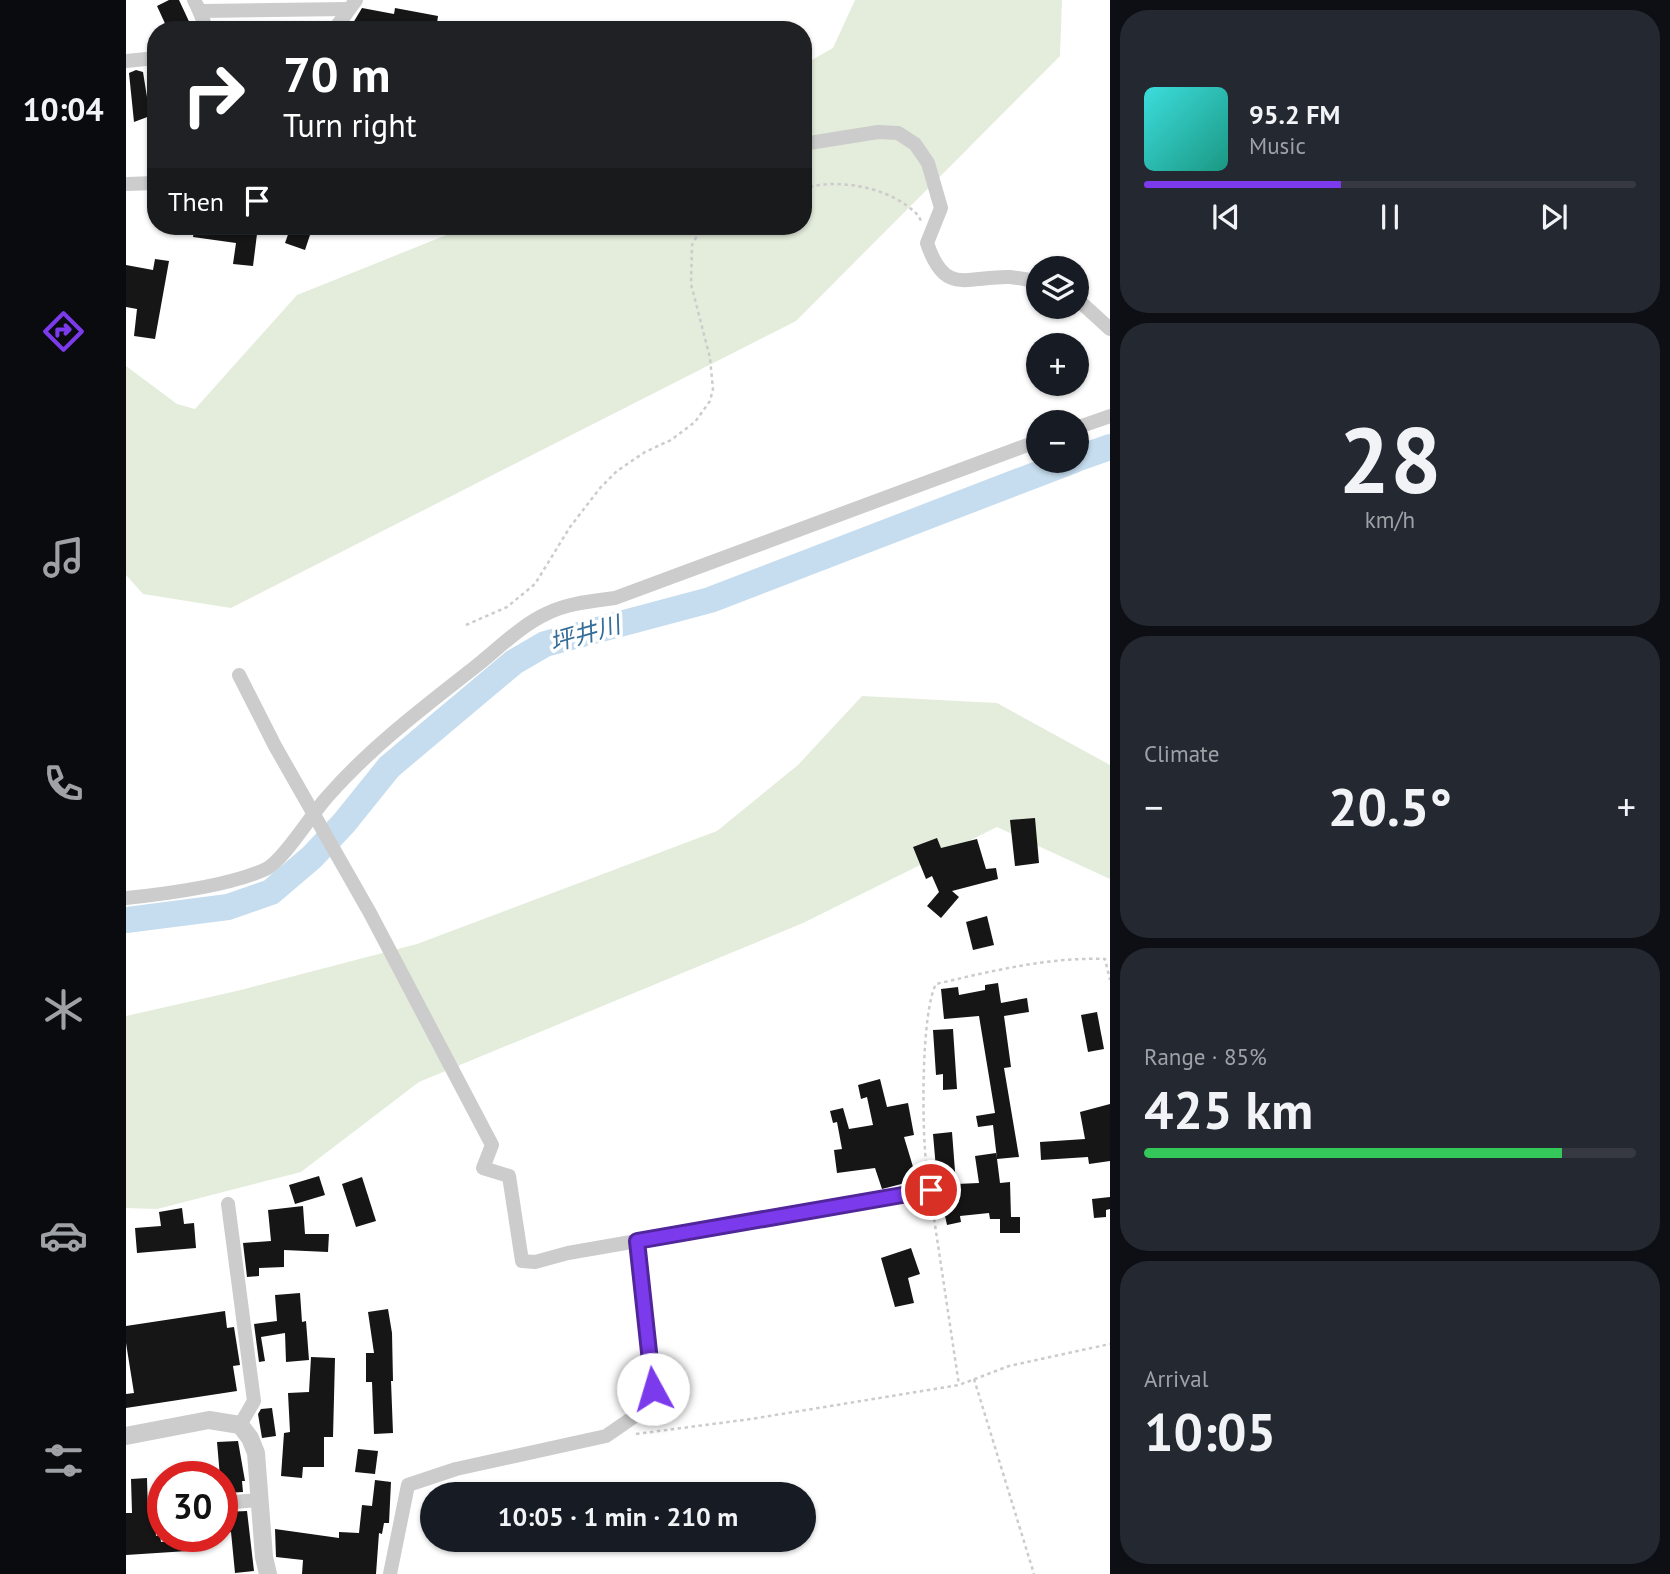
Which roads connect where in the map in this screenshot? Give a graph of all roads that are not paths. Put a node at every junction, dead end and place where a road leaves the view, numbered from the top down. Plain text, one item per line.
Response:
1 (196, 4) edge
2 (352, 5) edge
3 (203, 21) edge
4 (340, 21) edge
5 (147, 59) edge
6 (126, 61) edge
7 (812, 143) edge
8 (147, 183) edge
9 (126, 184) edge
10 (1026, 279) edge
11 (1089, 310) edge
12 (1110, 329) edge
13 (1110, 416) edge
14 (1089, 423) edge
15 (1026, 446) edge
16 (239, 675) dead end
17 (317, 820) junction
18 (126, 898) edge
19 (931, 1190) road end
20 (228, 1204) dead end
21 (637, 1241) junction
22 (240, 1425) junction
23 (126, 1436) edge
24 (260, 1500) junction
25 (238, 1502) edge
26 (268, 1574) edge
27 (390, 1574) edge

1 - 2 street
1 - 3 street
2 - 4 street
5 - 6 street
7 - 10 street
8 - 9 street
11 - 12 street
13 - 14 street
15 - 17 street
16 - 17 street
17 - 18 street
17 - 21 street
19 - 21 street
20 - 22 street
21 - 27 street
22 - 23 street
22 - 24 street
24 - 25 street
24 - 26 street

